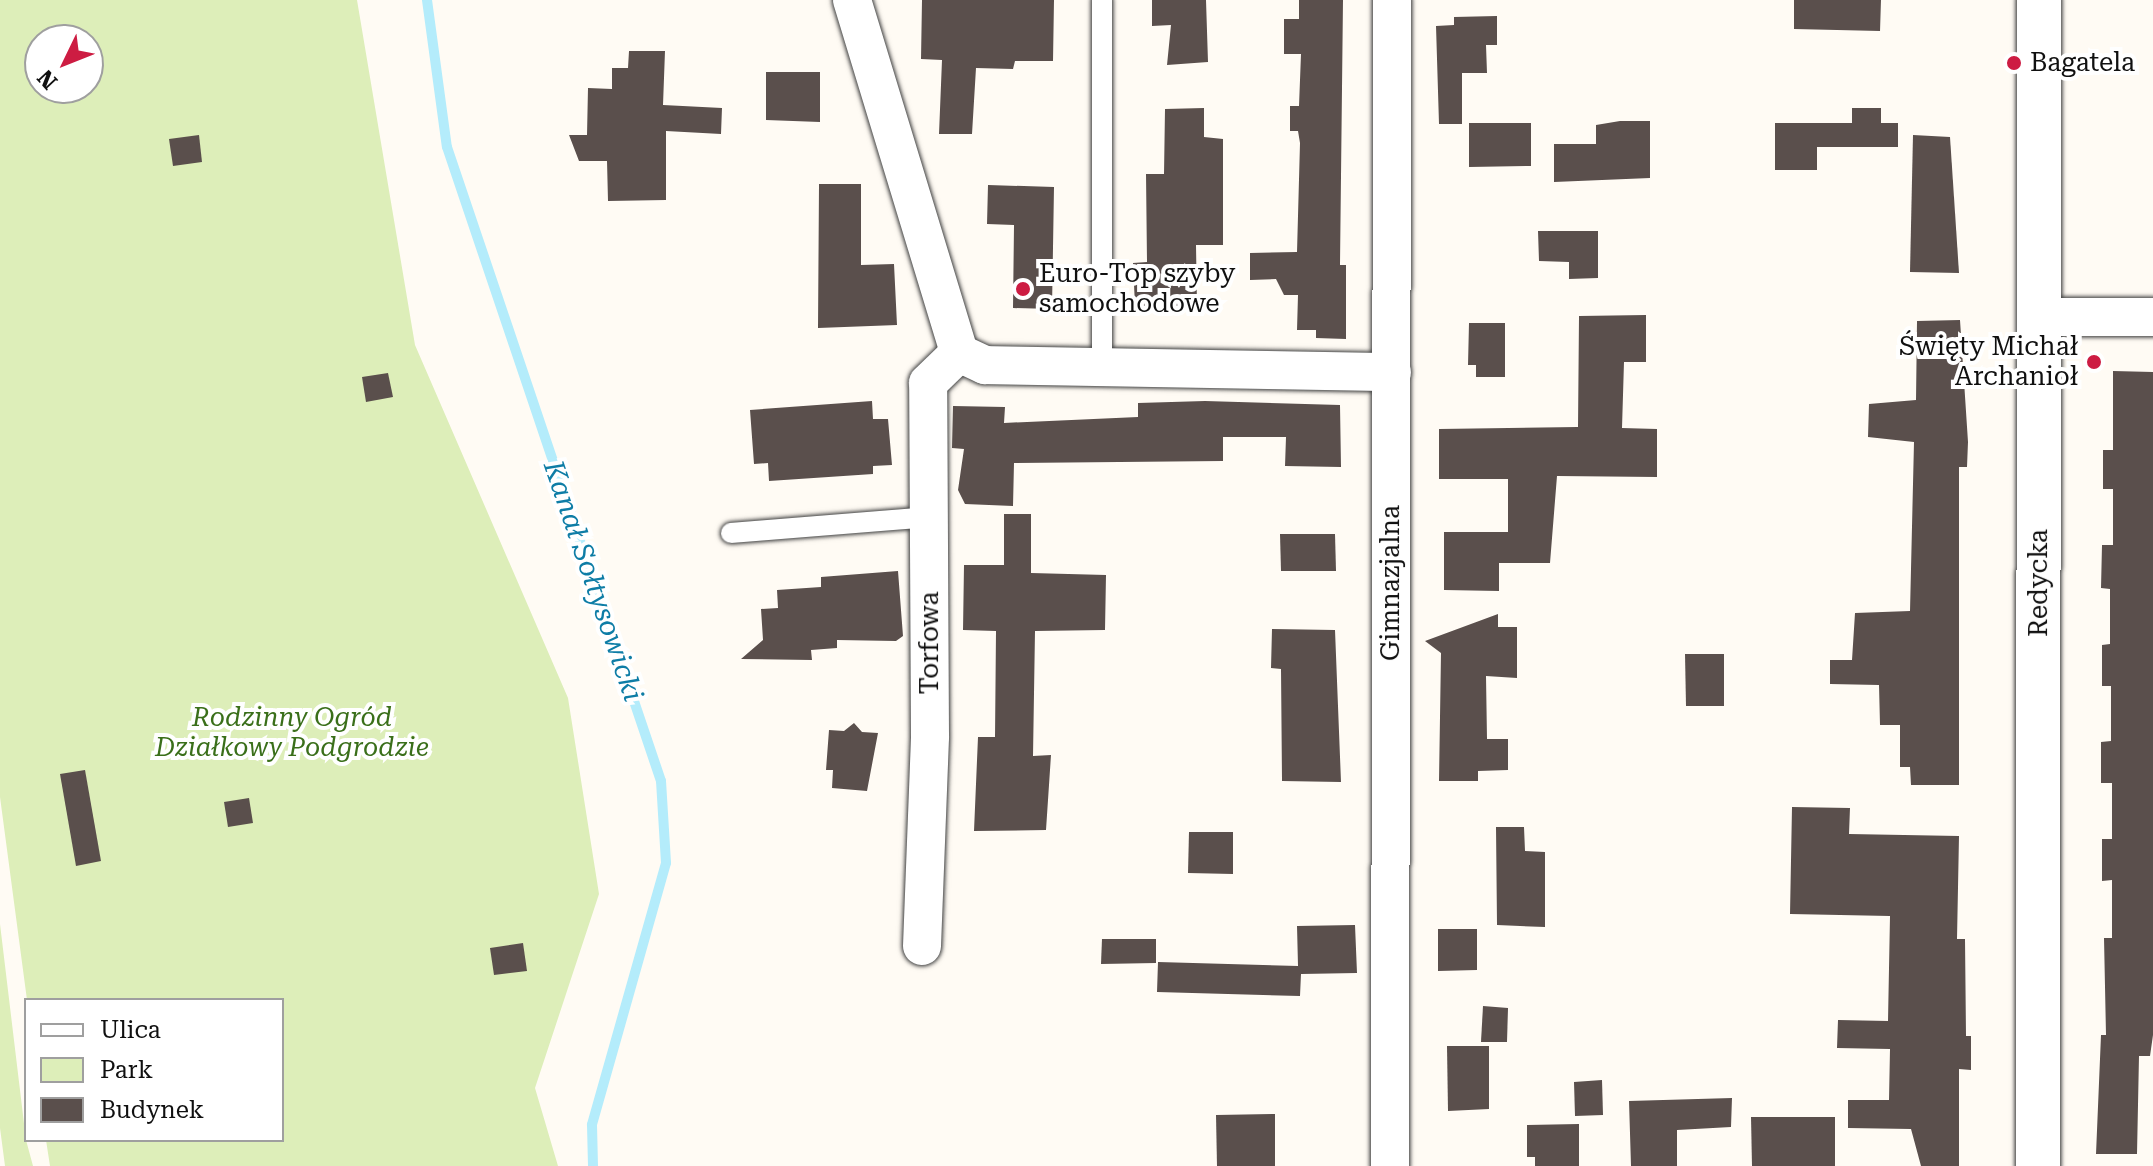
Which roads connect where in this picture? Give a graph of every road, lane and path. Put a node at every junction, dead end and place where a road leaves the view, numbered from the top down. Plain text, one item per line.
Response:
1 (852, 0) edge
2 (1102, 0) edge
3 (1392, 0) edge
4 (2039, 0) edge
5 (2040, 317) junction
6 (2153, 317) edge
7 (959, 353) junction
8 (1102, 365) junction
9 (1392, 372) junction
10 (929, 517) junction
11 (731, 533) dead end
12 (922, 946) dead end
13 (1390, 1166) edge
14 (2038, 1166) edge

1 - 7 street
2 - 8 lane
3 - 9 street, Gimnazjalna
4 - 5 street, Redycka
5 - 6 street
5 - 14 street, Redycka
7 - 8 street
7 - 10 street, Torfowa
8 - 9 street
9 - 13 street, Gimnazjalna
10 - 11 lane
10 - 12 street, Torfowa

